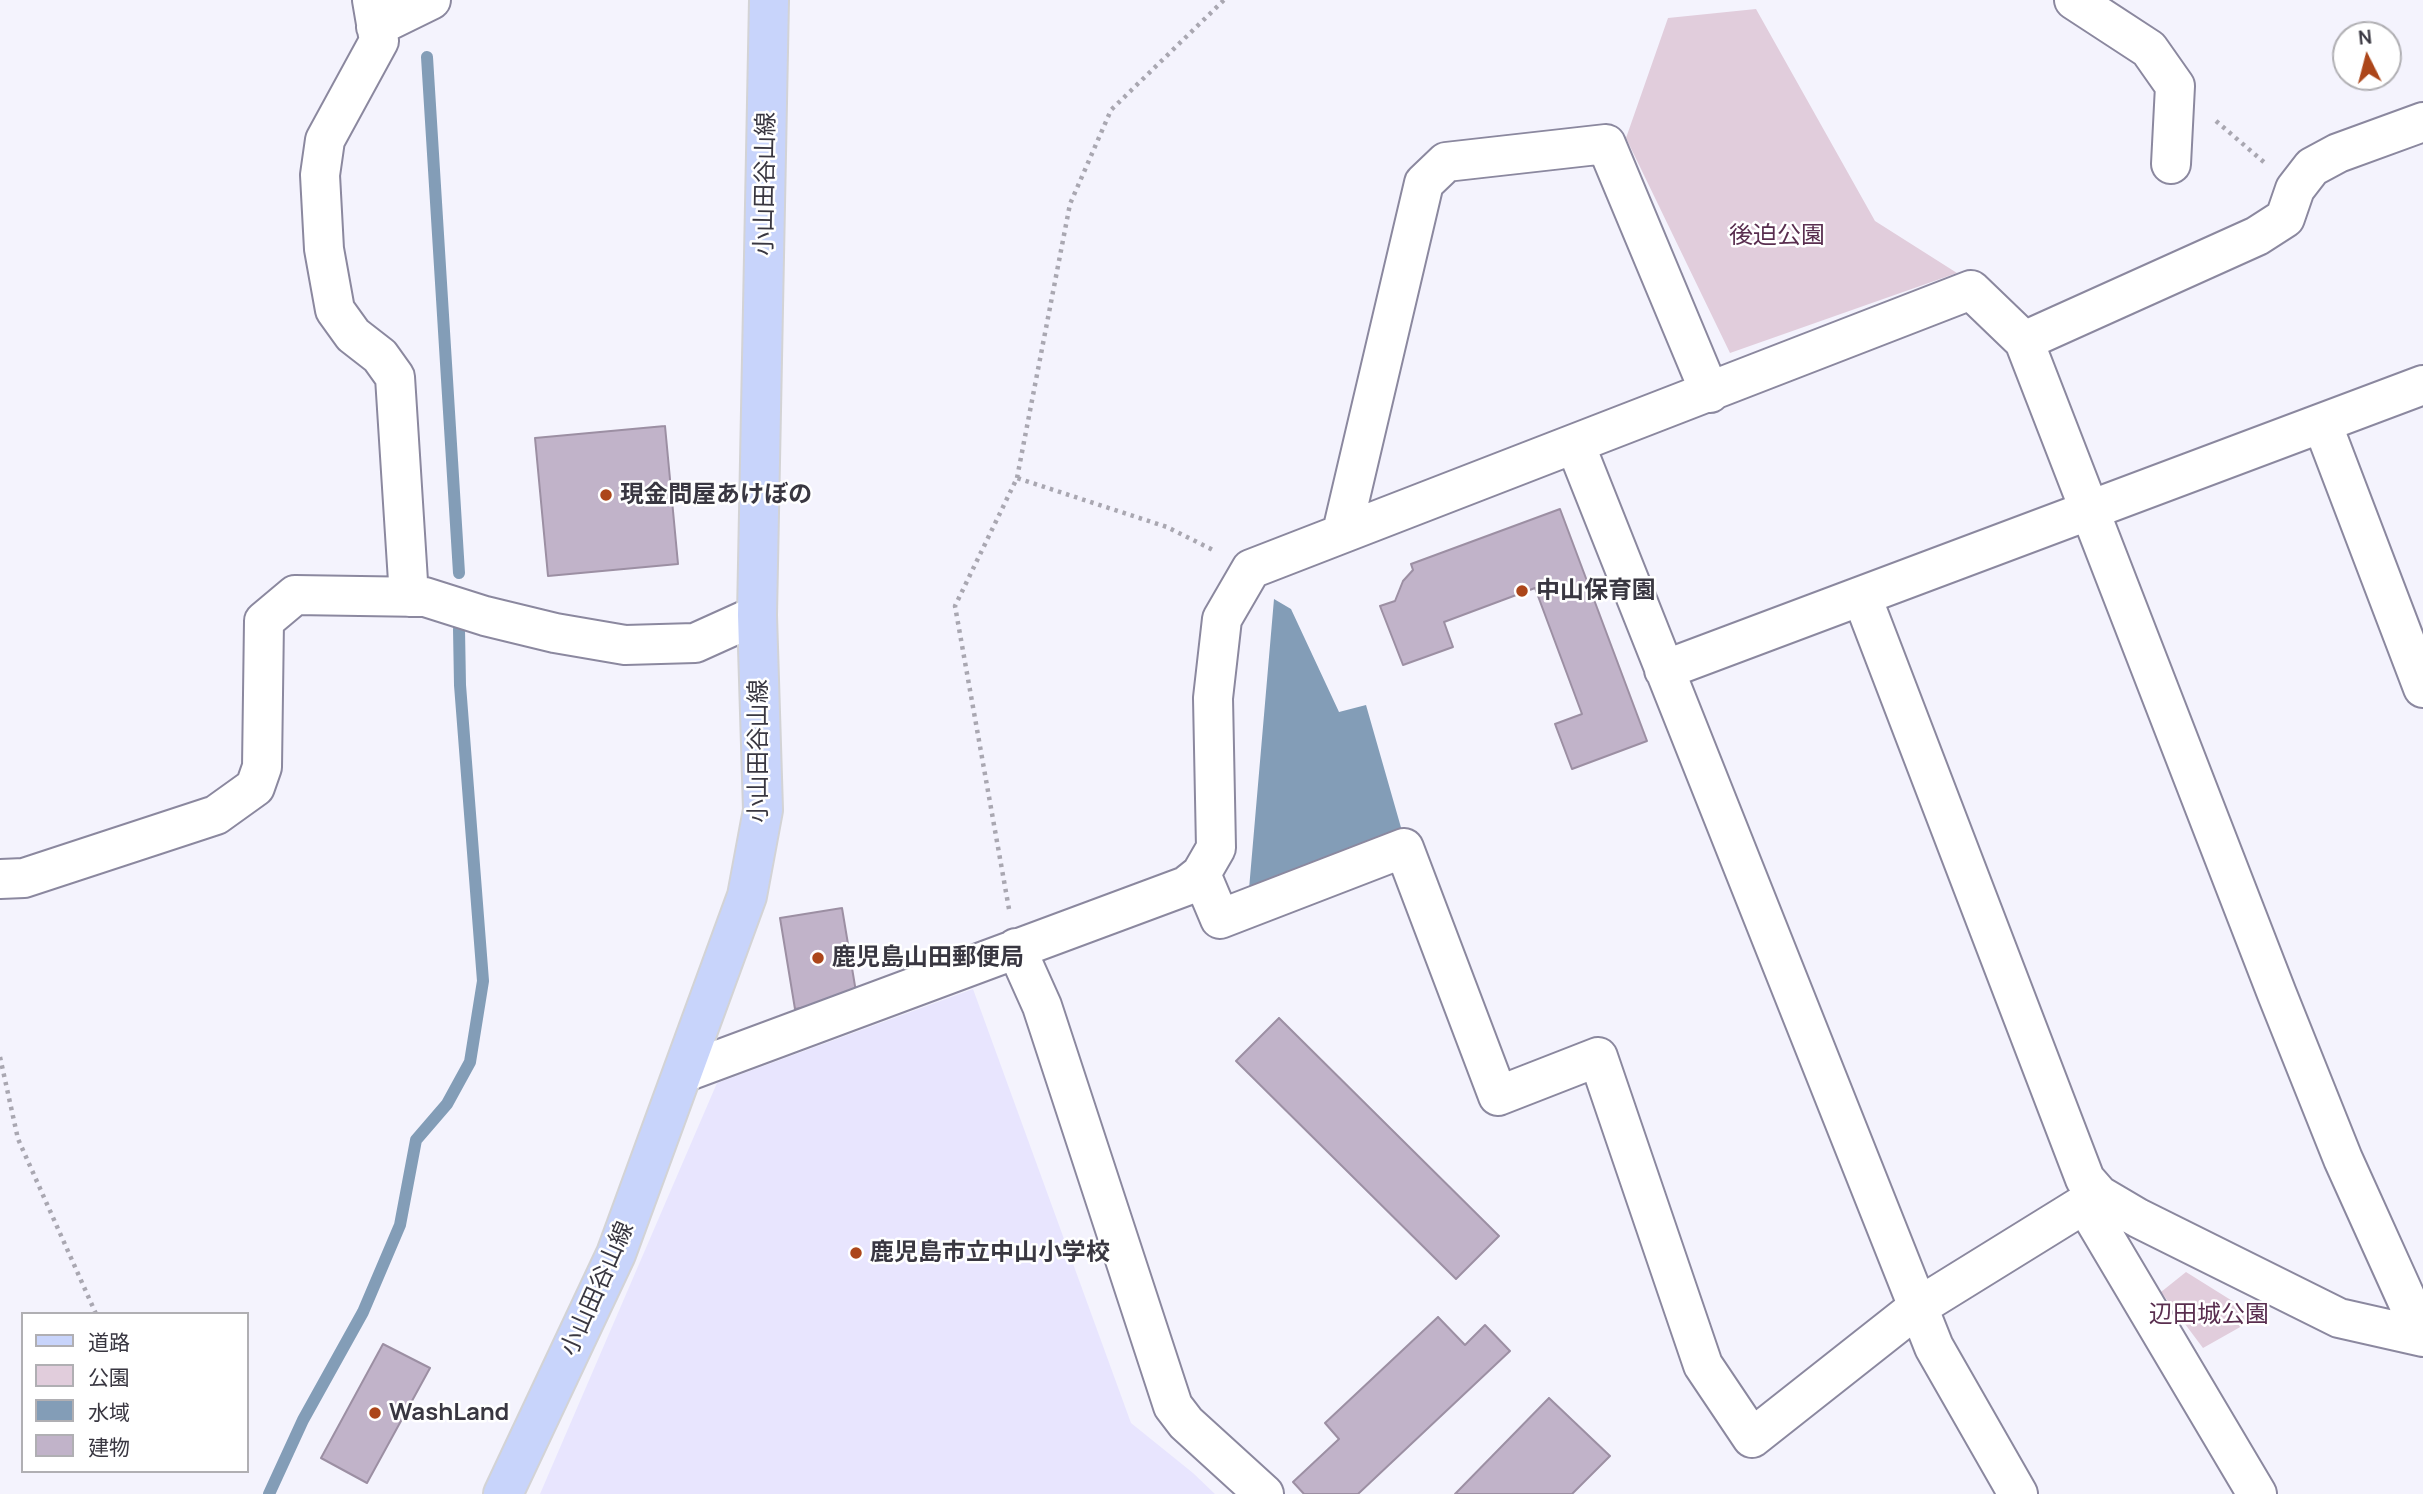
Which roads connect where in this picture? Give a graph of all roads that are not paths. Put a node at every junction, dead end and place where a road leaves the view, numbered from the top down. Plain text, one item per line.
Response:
1 (431, 0) edge
2 (769, 0) edge
3 (2074, 0) edge
4 (374, 13) edge
5 (2423, 122) edge
6 (2171, 164) dead end
7 (2024, 341) junction
8 (2423, 385) edge
9 (1710, 393) junction
10 (2322, 423) junction
11 (1575, 444) junction
12 (2090, 512) junction
13 (1342, 532) junction
14 (409, 597) junction
15 (1862, 597) junction
16 (757, 615) junction
17 (1664, 670) junction
18 (2423, 688) edge
19 (1201, 874) junction
20 (0, 879) edge
21 (1016, 948) junction
22 (683, 1073) junction
23 (2092, 1199) junction
24 (1918, 1307) junction
25 (2423, 1337) edge
26 (503, 1494) edge
27 (1264, 1494) edge
28 (2018, 1494) edge
29 (2257, 1494) edge

1 - 4 street
2 - 16 main road, 小山田谷山線
3 - 6 street
4 - 14 street
5 - 7 street
7 - 9 street
7 - 12 street
8 - 10 street
9 - 11 street
9 - 13 street
10 - 12 street
10 - 18 street
11 - 13 street
11 - 17 street
12 - 15 street
12 - 25 street
13 - 19 street
14 - 16 street
14 - 20 street
15 - 17 street
15 - 23 street
16 - 22 main road, 小山田谷山線
17 - 24 street
19 - 21 street
19 - 24 street
21 - 22 street
21 - 27 street
22 - 26 main road, 小山田谷山線
23 - 24 street
23 - 25 street
23 - 29 street
24 - 28 street

